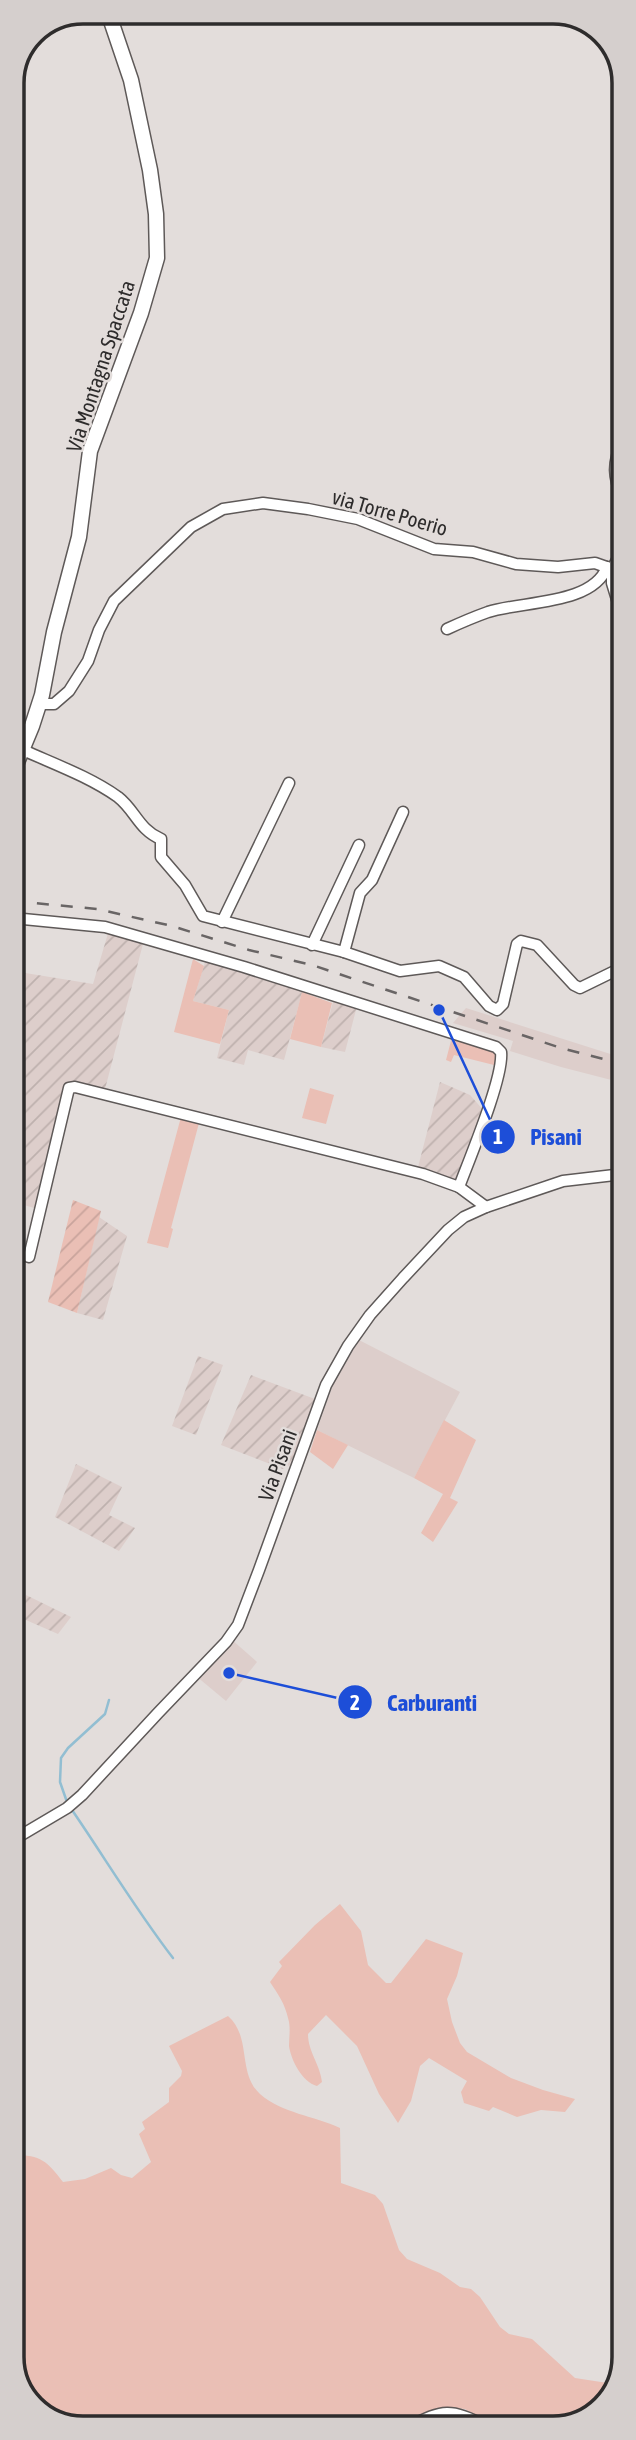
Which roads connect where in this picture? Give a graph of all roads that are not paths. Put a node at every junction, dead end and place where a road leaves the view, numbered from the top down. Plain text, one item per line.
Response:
1 (112, 24) edge
2 (612, 565) edge
3 (610, 568) junction
4 (612, 586) edge
5 (447, 629) dead end
6 (40, 704) junction
7 (24, 747) edge
8 (24, 750) edge
9 (289, 783) dead end
10 (403, 812) dead end
11 (359, 845) dead end
12 (24, 919) edge
13 (222, 922) junction
14 (312, 944) junction
15 (344, 952) junction
16 (612, 973) edge
17 (612, 1175) edge
18 (459, 1187) junction
19 (486, 1207) junction
20 (29, 1257) dead end
21 (24, 1833) edge
22 (434, 2416) edge
23 (466, 2416) edge

1 - 6 main road, Via Montagna Spaccata
2 - 3 street
3 - 4 street
3 - 5 street
3 - 6 street, via Torre Poerio
6 - 7 main road, Via Montagna Spaccata
8 - 13 street
9 - 13 street
10 - 15 street
11 - 14 street
12 - 18 street
13 - 14 street
14 - 15 street
15 - 16 street
17 - 19 street, Via Pisani
18 - 19 street
18 - 20 street
19 - 21 street, Via Pisani
22 - 23 street

